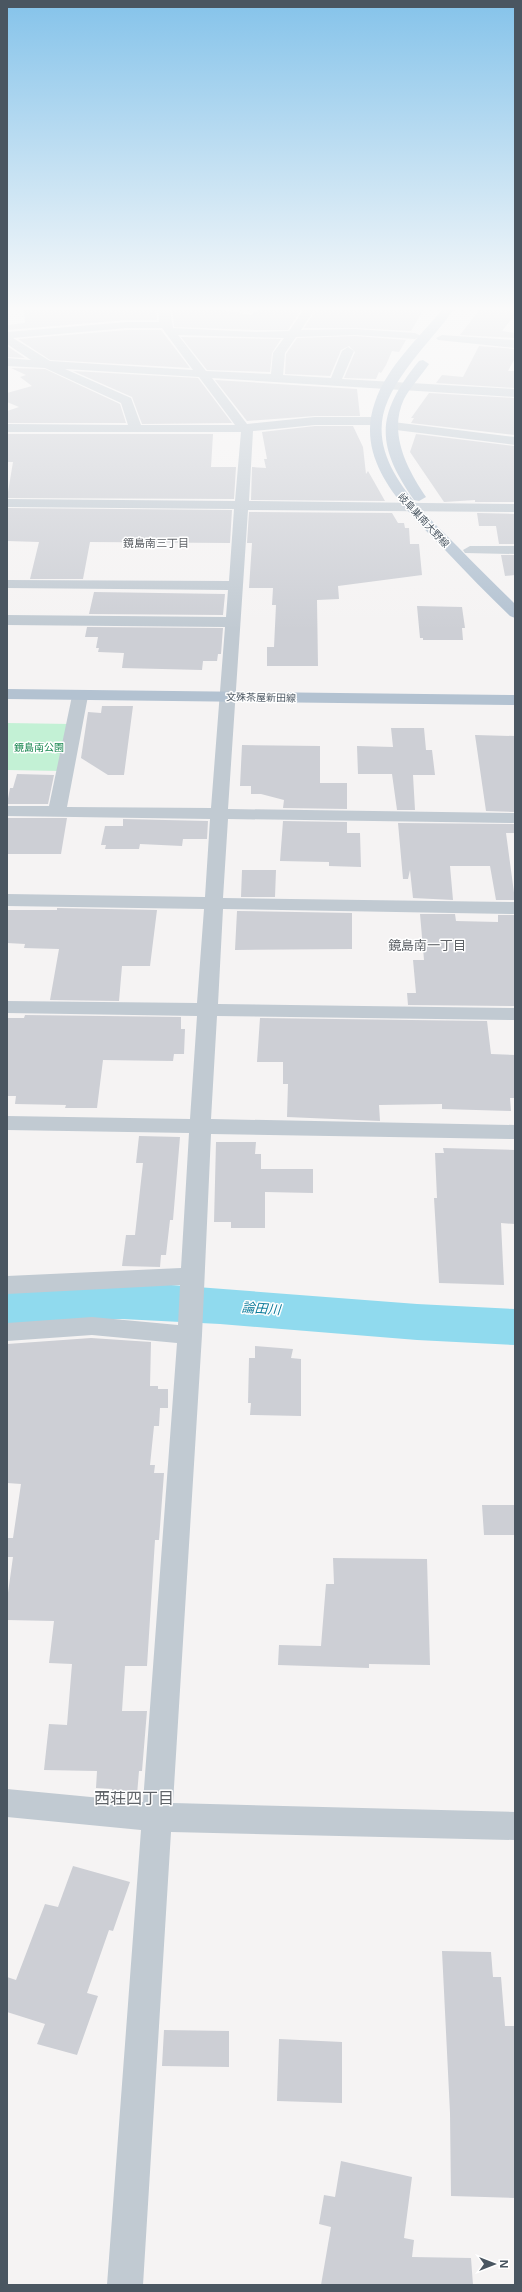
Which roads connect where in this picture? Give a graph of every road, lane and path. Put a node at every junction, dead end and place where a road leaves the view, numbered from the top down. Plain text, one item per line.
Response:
1 (132, 416) edge
2 (235, 416) edge
3 (377, 416) edge
4 (394, 416) edge
5 (376, 421) junction
6 (393, 426) junction
7 (7, 428) edge
8 (136, 428) junction
9 (244, 428) junction
10 (515, 441) edge
11 (7, 503) edge
12 (242, 505) junction
13 (410, 507) junction
14 (427, 507) junction
15 (515, 508) edge
16 (470, 550) junction
17 (515, 550) edge
18 (487, 566) dead end
19 (7, 584) edge
20 (236, 586) junction
21 (515, 613) edge
22 (7, 620) edge
23 (233, 622) junction
24 (7, 681) edge
25 (515, 686) edge
26 (228, 690) junction
27 (7, 694) edge
28 (80, 696) junction
29 (515, 700) edge
30 (7, 811) edge
31 (57, 812) junction
32 (219, 814) junction
33 (515, 818) edge
34 (7, 900) edge
35 (213, 904) junction
36 (515, 908) edge
37 (7, 1007) edge
38 (207, 1010) junction
39 (515, 1014) edge
40 (7, 1123) edge
41 (200, 1126) junction
42 (515, 1132) edge
43 (193, 1279) junction
44 (7, 1285) edge
45 (7, 1332) edge
46 (190, 1332) junction
47 (7, 1803) edge
48 (156, 1817) junction
49 (515, 1826) edge
50 (125, 2285) edge

1 - 8 street
2 - 9 street
3 - 5 main road, 岐阜巣南大野線
4 - 6 main road, 岐阜巣南大野線
5 - 9 street
5 - 13 main road, 岐阜巣南大野線
6 - 10 street
6 - 14 main road, 岐阜巣南大野線
7 - 8 street
8 - 9 street
9 - 12 street
11 - 12 street
12 - 13 street
12 - 20 street
13 - 14 street
13 - 21 main road, 岐阜巣南大野線
14 - 15 street
14 - 16 main road, 岐阜巣南大野線
16 - 17 street
16 - 18 main road, 岐阜巣南大野線
19 - 20 street
20 - 23 street
22 - 23 street
23 - 26 street
24 - 26 main road, 文殊茶屋新田線
25 - 26 main road, 文殊茶屋新田線
26 - 28 main road, 文殊茶屋新田線
26 - 29 main road, 文殊茶屋新田線
26 - 32 street
27 - 28 main road, 文殊茶屋新田線
28 - 31 street
30 - 31 street
31 - 32 street
32 - 33 street
32 - 35 street
34 - 35 street
35 - 36 street
35 - 38 street
37 - 38 street
38 - 39 street
38 - 41 street
40 - 41 street
41 - 42 street
41 - 43 street
43 - 44 street
43 - 46 street
45 - 46 street
46 - 48 street
47 - 48 street
48 - 49 street
48 - 50 street

